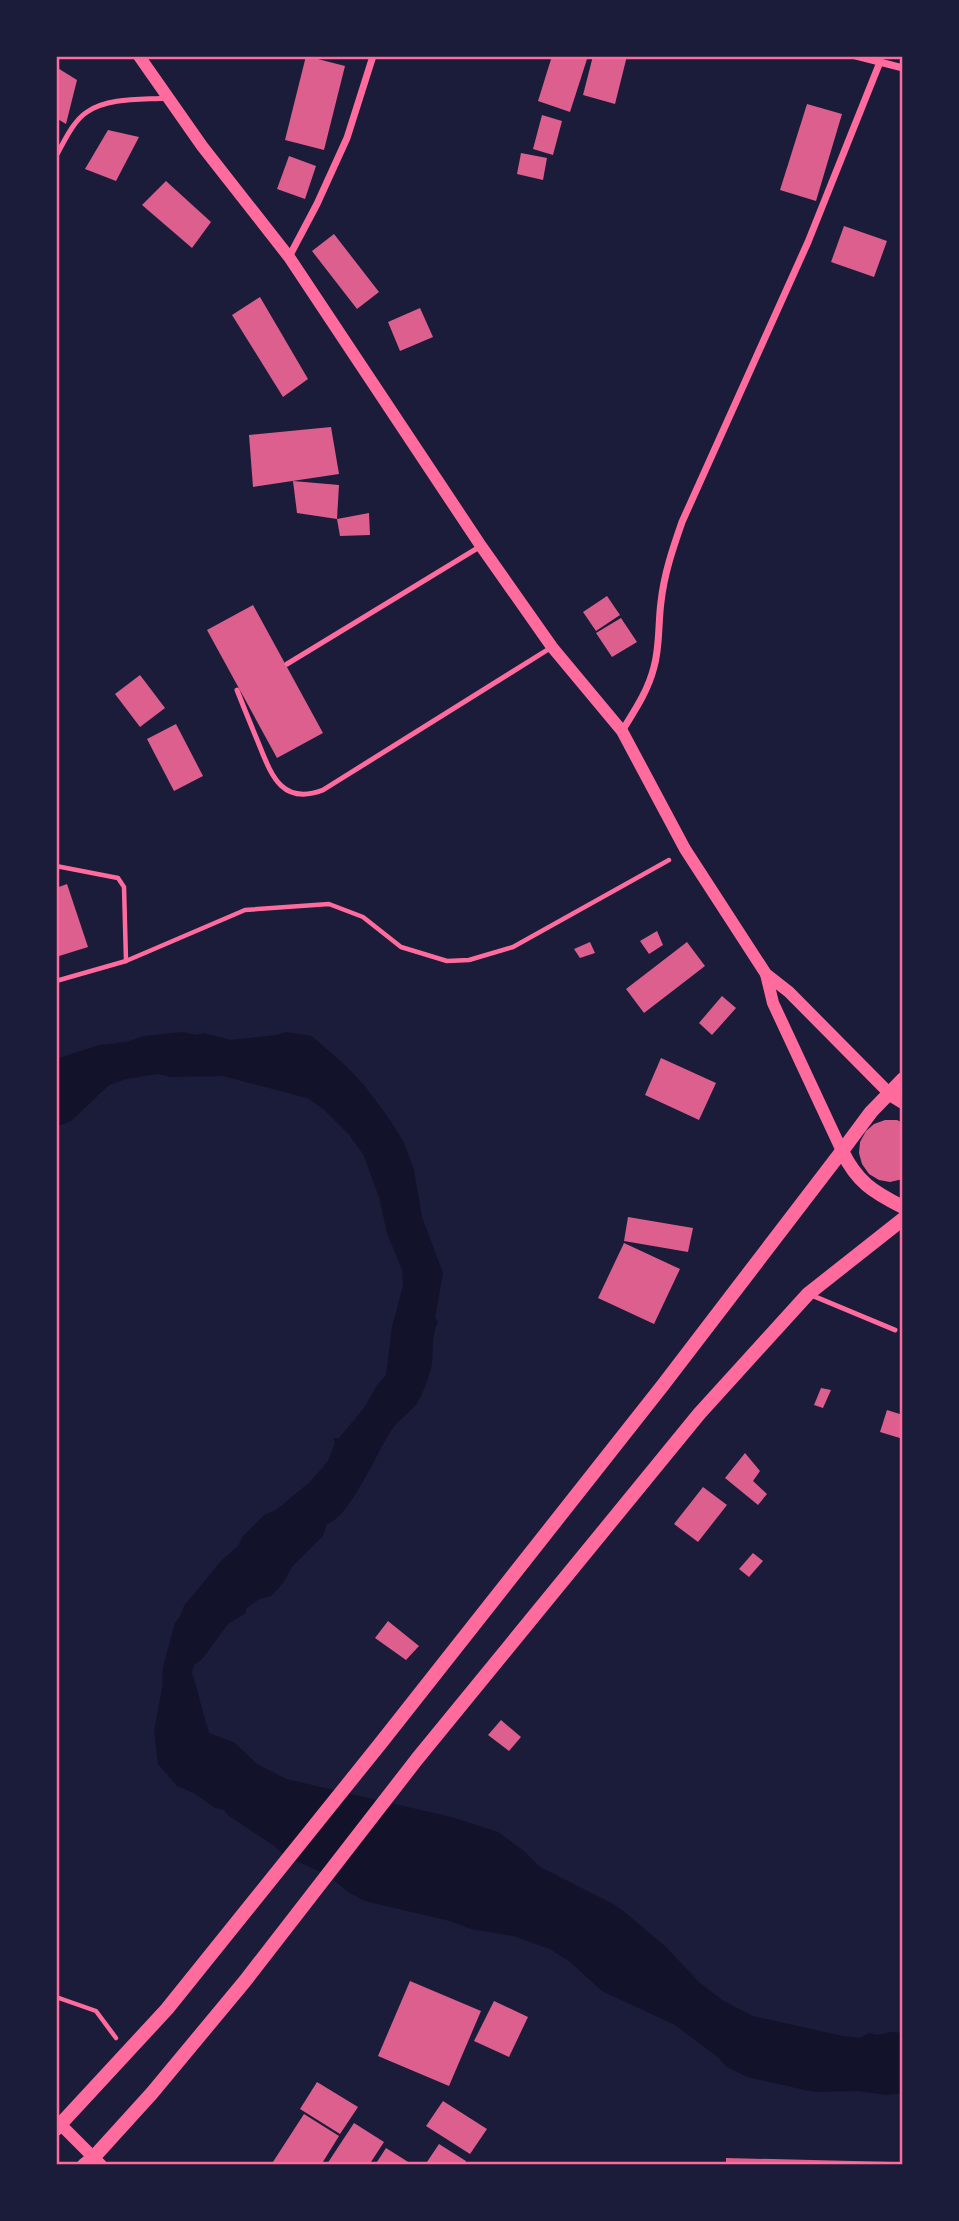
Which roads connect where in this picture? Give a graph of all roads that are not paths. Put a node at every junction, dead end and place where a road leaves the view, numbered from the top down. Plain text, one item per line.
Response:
1 (139, 56) edge
2 (373, 56) edge
3 (856, 56) edge
4 (880, 62) junction
5 (903, 68) edge
6 (168, 98) junction
7 (56, 156) edge
8 (289, 257) junction
9 (481, 546) junction
10 (552, 647) junction
11 (287, 664) dead end
12 (237, 690) dead end
13 (622, 730) junction
14 (766, 974) junction
15 (903, 1079) edge
16 (890, 1094) junction
17 (903, 1102) edge
18 (842, 1151) junction
19 (903, 1208) edge
20 (903, 1219) edge
21 (808, 1294) junction
22 (895, 1330) dead end
23 (58, 2127) edge
24 (93, 2163) edge

1 - 6 street
2 - 8 street
3 - 4 street
4 - 5 street
4 - 13 street
6 - 7 lane
6 - 8 street
8 - 9 street
9 - 10 street
9 - 11 lane
10 - 12 lane
10 - 13 street
13 - 14 street
14 - 16 street
14 - 18 street
15 - 16 main road
16 - 17 main road
16 - 18 main road
18 - 19 main road
18 - 23 main road
20 - 21 main road
21 - 22 lane
21 - 24 main road
23 - 24 street

